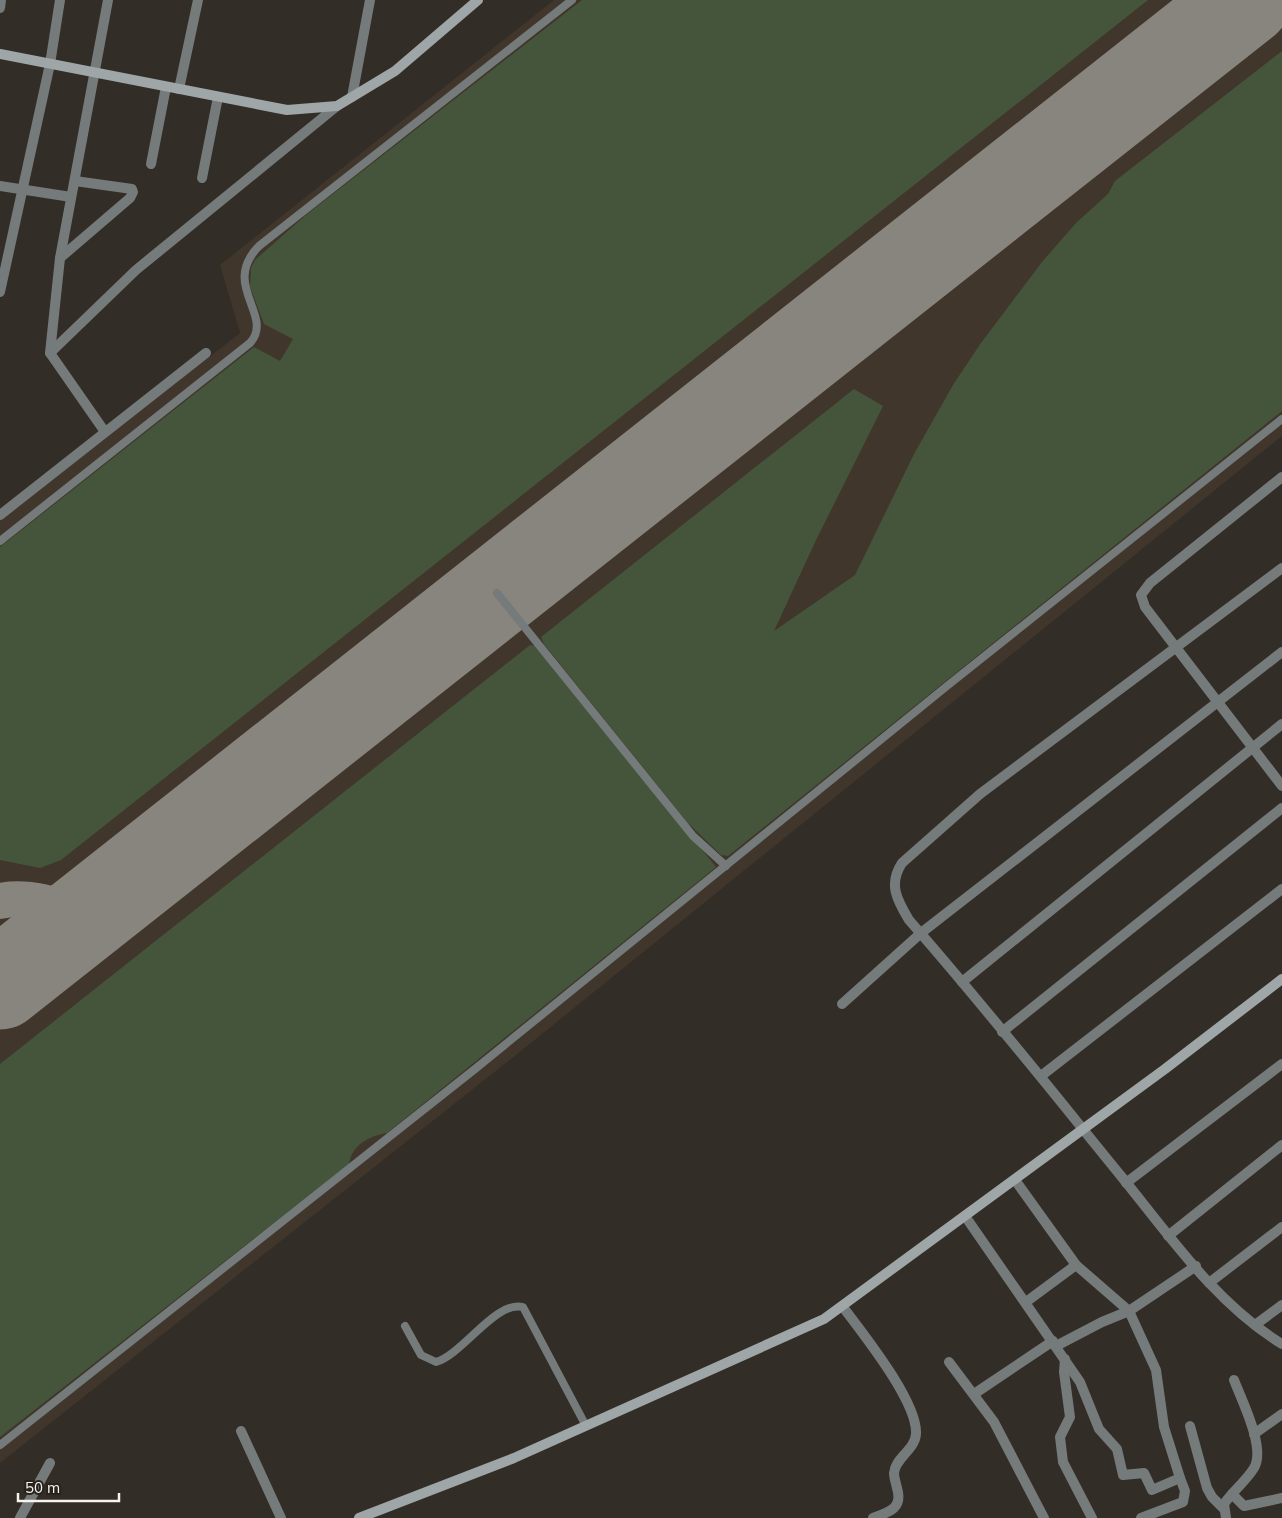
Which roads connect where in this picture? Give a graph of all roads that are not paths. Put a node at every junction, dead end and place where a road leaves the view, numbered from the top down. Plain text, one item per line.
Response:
1 (2, 0) edge
2 (60, 0) edge
3 (108, 0) edge
4 (198, 0) edge
5 (370, 0) edge
6 (478, 0) edge
7 (572, 0) edge
8 (0, 8) edge
9 (0, 54) edge
10 (50, 64) junction
11 (94, 72) junction
12 (166, 87) junction
13 (179, 89) junction
14 (218, 97) junction
15 (352, 97) junction
16 (336, 106) junction
17 (151, 164) dead end
18 (202, 178) dead end
19 (75, 181) junction
20 (0, 186) edge
21 (23, 188) junction
22 (71, 197) junction
23 (60, 258) junction
24 (0, 292) edge
25 (50, 353) junction
26 (206, 353) dead end
27 (1282, 419) edge
28 (105, 432) junction
29 (1282, 477) edge
30 (0, 514) edge
31 (0, 541) edge
32 (1282, 568) edge
33 (497, 593) dead end
34 (1178, 648) junction
35 (1282, 652) edge
36 (1217, 702) junction
37 (1282, 724) edge
38 (1251, 747) junction
39 (1282, 786) edge
40 (1282, 808) edge
41 (726, 866) junction
42 (1282, 889) edge
43 (921, 933) junction
44 (1282, 979) edge
45 (962, 982) junction
46 (842, 1004) dead end
47 (1002, 1032) junction
48 (1282, 1064) edge
49 (1041, 1076) junction
50 (1082, 1130) junction
51 (1282, 1145) edge
52 (1015, 1180) junction
53 (1126, 1183) junction
54 (965, 1216) junction
55 (1282, 1227) edge
56 (1168, 1236) junction
57 (1076, 1264) junction
58 (1196, 1266) junction
59 (1209, 1283) junction
60 (1026, 1302) junction
61 (1282, 1305) edge
62 (844, 1306) junction
63 (1129, 1311) junction
64 (1255, 1325) junction
65 (405, 1326) dead end
66 (1054, 1344) junction
67 (1282, 1344) edge
68 (1065, 1358) junction
69 (949, 1362) dead end
70 (1234, 1380) dead end
71 (974, 1394) junction
72 (1282, 1414) edge
73 (586, 1426) junction
74 (1190, 1426) dead end
75 (241, 1431) dead end
76 (1254, 1434) junction
77 (0, 1445) edge
78 (50, 1463) dead end
79 (1180, 1478) junction
80 (1232, 1494) junction
81 (1282, 1498) edge
82 (1225, 1513) edge
83 (20, 1518) edge
84 (281, 1518) edge
85 (359, 1518) edge
86 (874, 1518) edge
87 (1044, 1518) edge
88 (1092, 1518) edge
89 (1141, 1518) edge

1 - 8 street
2 - 10 street
3 - 11 street
4 - 13 street
5 - 15 street
6 - 15 street
7 - 31 lane
9 - 10 street
10 - 11 street
10 - 21 street
11 - 12 street
11 - 19 street
12 - 13 street
12 - 17 street
13 - 14 street
14 - 16 street
14 - 18 street
15 - 16 street
16 - 25 street
19 - 22 street
19 - 23 street
20 - 21 street
21 - 22 street
21 - 24 street
22 - 23 street
23 - 25 street
25 - 28 street
26 - 28 street
27 - 41 lane
28 - 30 street
29 - 34 street
32 - 34 street
33 - 41 lane
34 - 36 street
34 - 43 street
35 - 36 street
36 - 38 street
36 - 43 street
37 - 38 street
38 - 39 street
38 - 45 street
40 - 47 street
41 - 77 lane
42 - 49 street
43 - 45 street
43 - 46 street
44 - 50 street
45 - 47 street
47 - 49 street
48 - 53 street
49 - 50 street
50 - 52 street
50 - 53 street
51 - 56 street
52 - 54 street
52 - 57 street
53 - 56 street
54 - 60 street
54 - 62 street
55 - 59 street
56 - 58 street
57 - 60 street
57 - 63 street
58 - 59 street
58 - 63 street
59 - 64 street
60 - 66 street
61 - 64 street
62 - 73 street
62 - 86 street
63 - 66 street
63 - 79 street
64 - 67 street
65 - 73 lane
66 - 68 street
66 - 71 street
68 - 79 street
68 - 88 street
69 - 71 street
70 - 76 street
71 - 87 street
72 - 76 street
73 - 85 street
74 - 82 street
75 - 84 street
76 - 80 street
78 - 83 street
79 - 89 street
80 - 81 street
80 - 82 street

